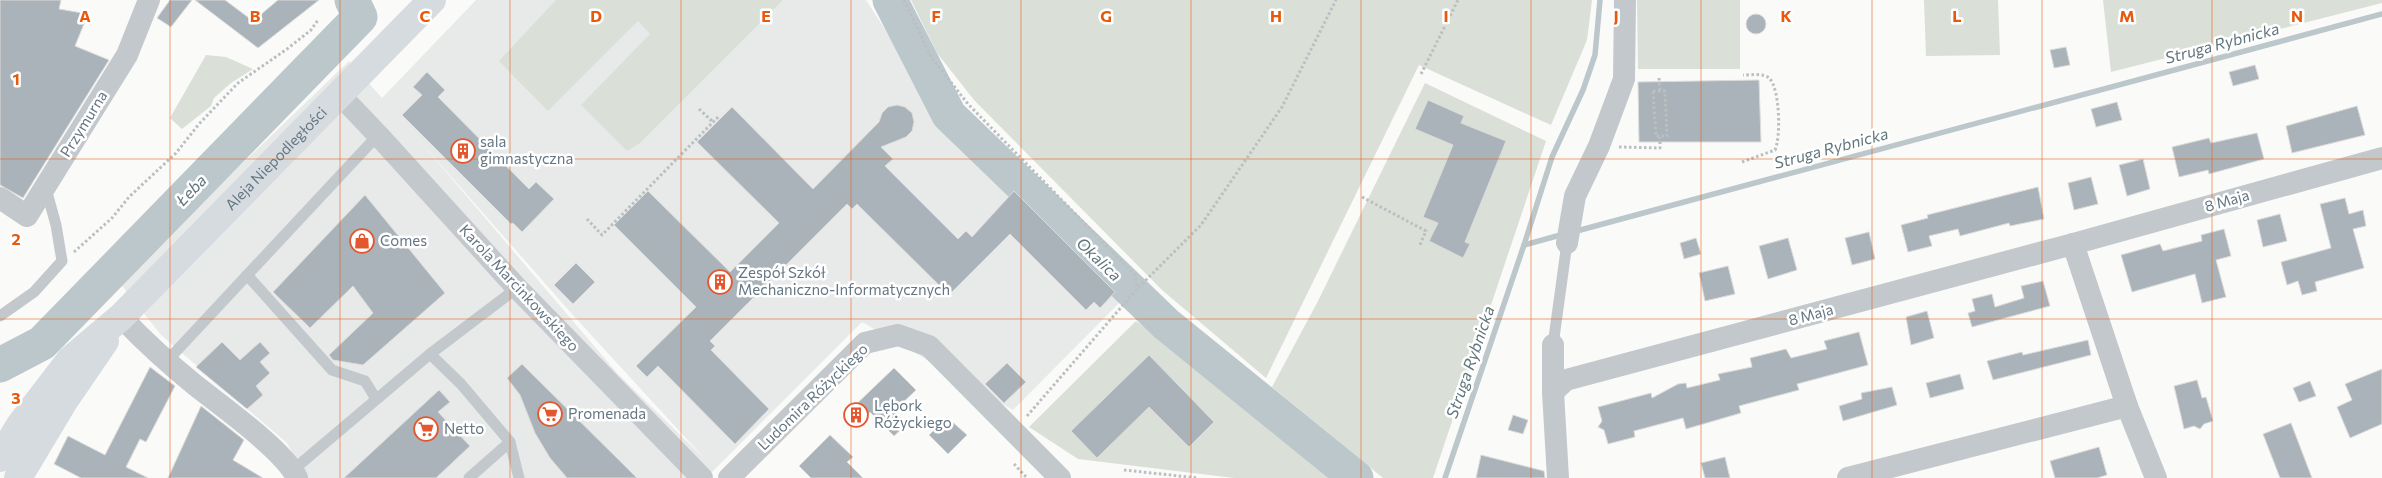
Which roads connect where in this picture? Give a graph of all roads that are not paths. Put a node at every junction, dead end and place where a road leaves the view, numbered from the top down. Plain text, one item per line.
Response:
1 (149, 0) edge
2 (432, 0) edge
3 (1625, 0) edge
4 (340, 95) junction
5 (378, 135) junction
6 (2382, 158) edge
7 (45, 187) junction
8 (0, 198) edge
9 (1569, 234) joint
10 (2073, 244) junction
11 (247, 275) junction
12 (517, 288) junction
13 (0, 316) edge
14 (121, 317) junction
15 (1553, 345) joint
16 (430, 354) junction
17 (167, 361) junction
18 (1553, 392) junction
19 (376, 399) junction
20 (2127, 406) junction
21 (510, 442) junction
22 (15, 469) edge
23 (295, 474) edge
24 (469, 478) edge
25 (519, 478) edge
26 (702, 478) edge
27 (729, 478) edge
28 (1060, 478) edge
29 (1558, 478) edge
30 (1848, 478) edge
31 (2156, 478) edge

1 - 7 street, Przymurna
2 - 4 main road, Aleja Niepodległości
3 - 9 street
4 - 5 street, Karola Marcinkowskiego
4 - 14 main road, Aleja Niepodległości
5 - 11 lane
5 - 12 street, Karola Marcinkowskiego
6 - 10 street, 8 Maja
7 - 8 street, Przymurna
7 - 13 lane
9 - 15 lane
10 - 18 street, 8 Maja
10 - 20 street
11 - 17 lane
11 - 19 lane
12 - 16 lane
12 - 26 street, Karola Marcinkowskiego
14 - 17 street
14 - 22 main road, Aleja Niepodległości
15 - 18 street
16 - 19 lane
16 - 21 lane
17 - 23 street
18 - 29 street
19 - 23 lane
20 - 30 street
20 - 31 street
21 - 24 lane
21 - 25 lane
27 - 28 street, Ludomira Różyckiego

